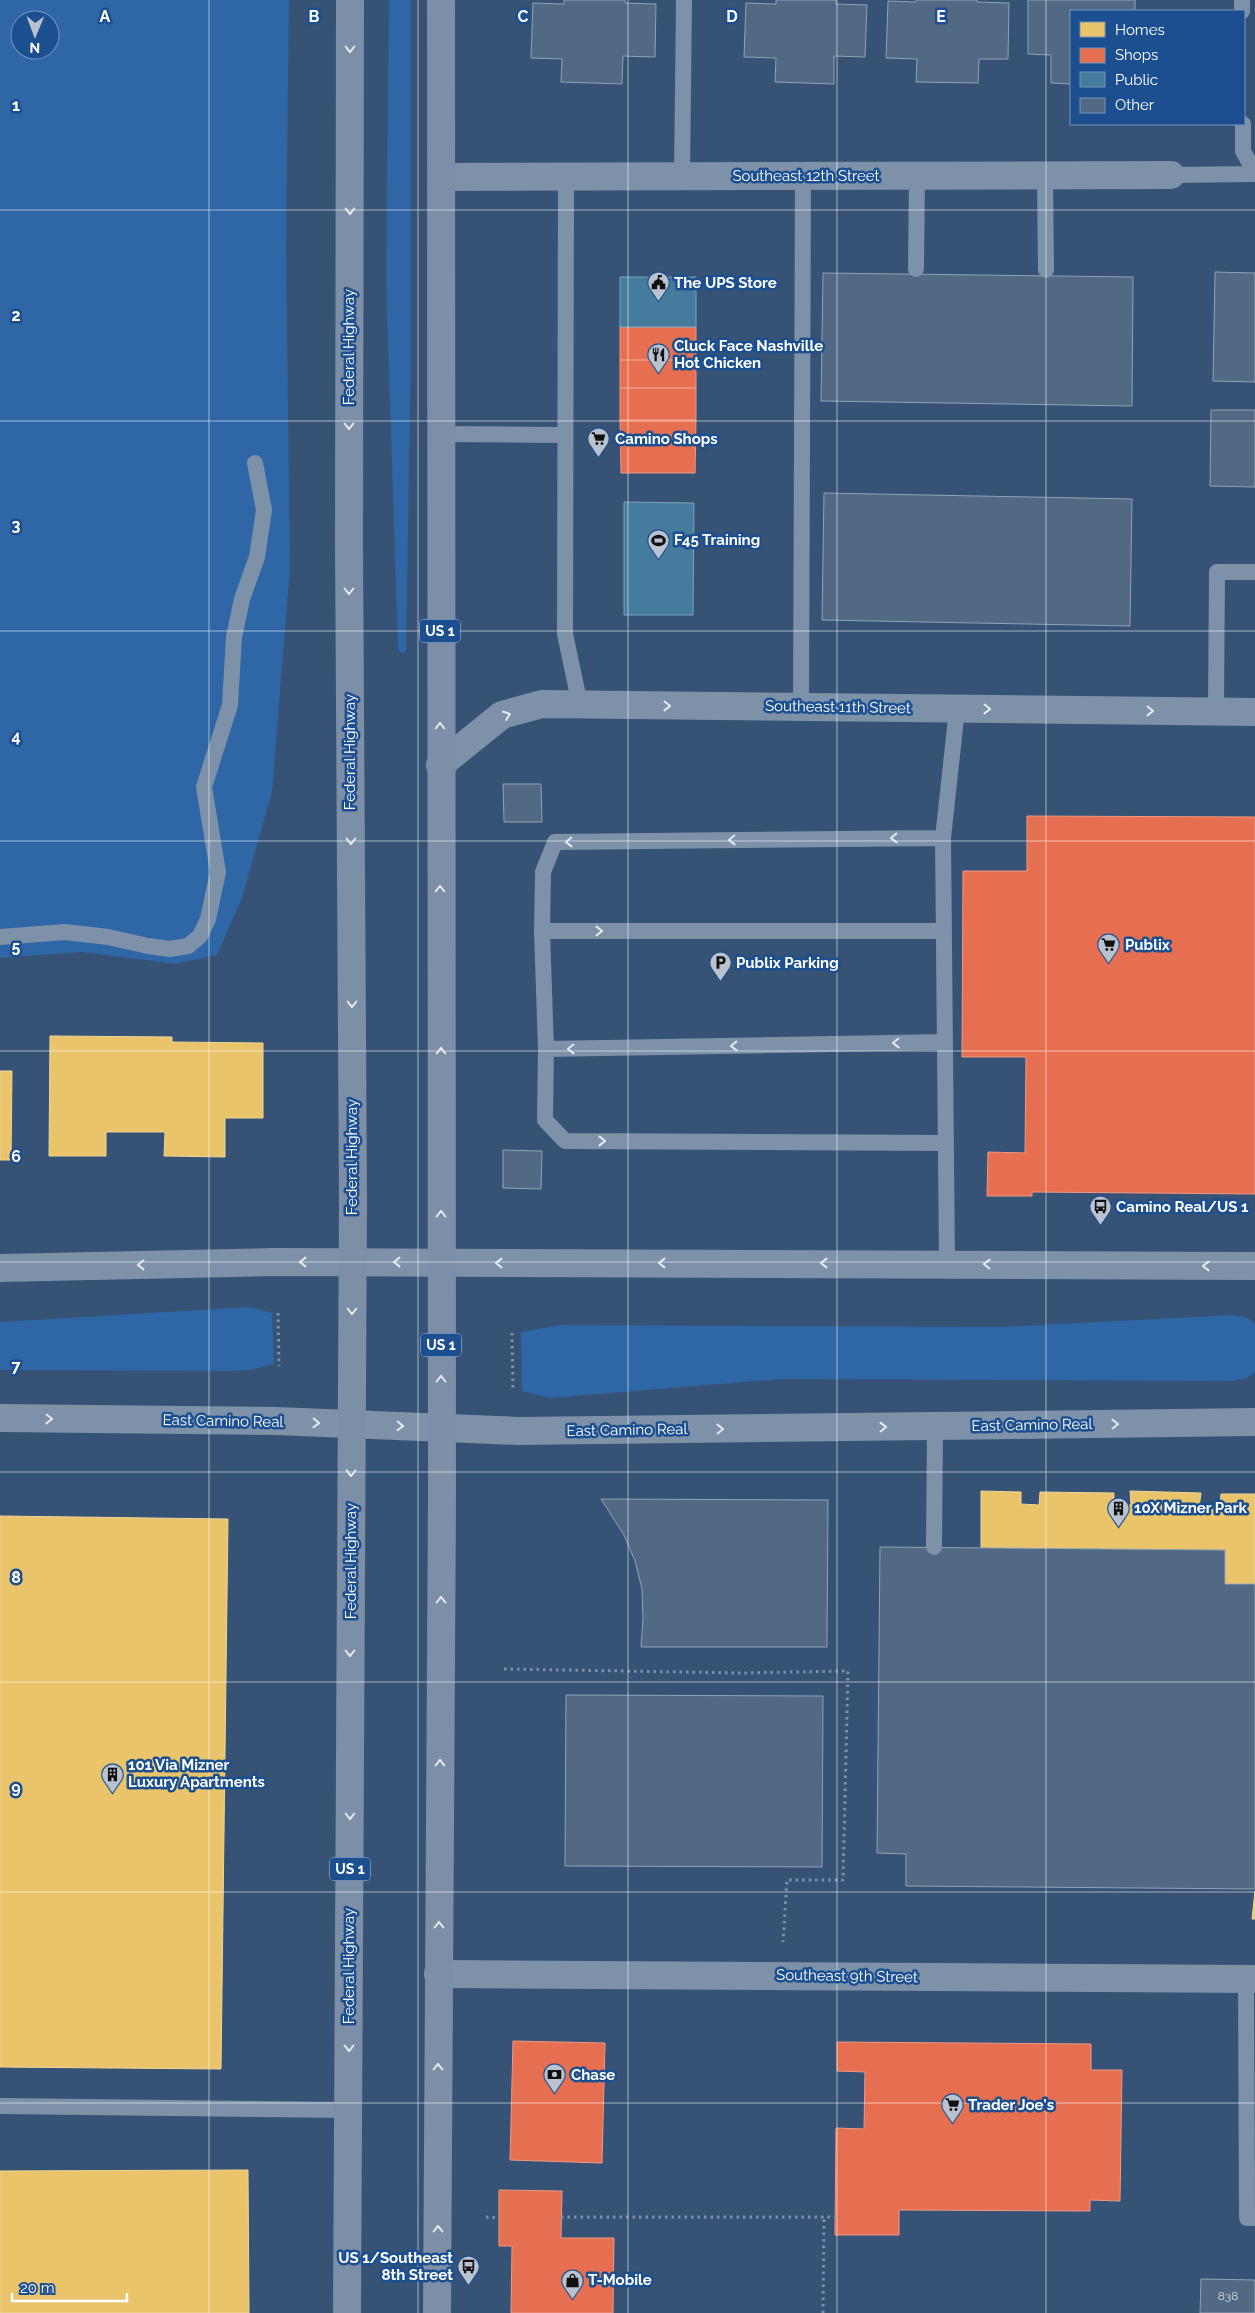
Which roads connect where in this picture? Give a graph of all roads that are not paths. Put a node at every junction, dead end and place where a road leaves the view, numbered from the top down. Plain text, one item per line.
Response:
1 (350, 0) edge
2 (441, 0) edge
3 (684, 0) edge
4 (1243, 125) edge
5 (1255, 174) edge
6 (1045, 175) junction
7 (1171, 175) joint
8 (566, 176) junction
9 (682, 176) junction
10 (803, 176) junction
11 (917, 176) junction
12 (441, 177) junction
13 (916, 269) dead end
14 (1046, 270) dead end
15 (441, 434) junction
16 (565, 435) junction
17 (254, 463) dead end
18 (1255, 572) edge
19 (580, 704) junction
20 (801, 707) junction
21 (958, 709) junction
22 (1216, 711) junction
23 (1255, 712) edge
24 (440, 765) junction
25 (943, 838) junction
26 (542, 931) junction
27 (944, 931) junction
28 (0, 936) edge
29 (945, 1042) junction
30 (546, 1049) junction
31 (945, 1143) junction
32 (352, 1262) junction
33 (441, 1263) junction
34 (947, 1264) junction
35 (1255, 1266) edge
36 (0, 1268) edge
37 (0, 1418) edge
38 (1255, 1422) edge
39 (352, 1424) junction
40 (935, 1427) junction
41 (442, 1428) junction
42 (934, 1547) dead end
43 (438, 1974) junction
44 (1250, 1979) edge
45 (0, 2106) edge
46 (349, 2110) junction
47 (1255, 2218) edge
48 (347, 2313) edge
49 (437, 2313) edge

1 -> 32 main road, Federal Highway / US 1
2 - 12 main road, US 1
3 - 9 lane
4 - 5 lane
5 - 7 lane
6 - 7 street, Southeast 12th Street
6 - 11 street, Southeast 12th Street
6 - 14 lane
8 - 9 street, Southeast 12th Street
8 - 12 street, Southeast 12th Street
8 - 16 lane
9 - 10 street, Southeast 12th Street
10 - 11 street, Southeast 12th Street
10 - 20 lane
11 - 13 lane
12 - 15 main road, US 1
15 - 16 lane
24 -> 15 main road, US 1
16 - 19 lane
17 - 28 lane
18 - 22 lane
19 -> 20 street, Southeast 11th Street
24 -> 19 street, Southeast 11th Street
20 - 21 street, Southeast 11th Street
21 -> 22 street, Southeast 11th Street
21 - 25 lane
22 - 23 street, Southeast 11th Street
33 -> 24 main road, US 1
25 -> 26 lane
25 - 27 lane
26 -> 27 lane
26 - 30 lane
27 - 29 lane
29 -> 30 lane
29 - 31 lane
30 -> 31 lane
31 - 34 lane
33 -> 32 street
32 -> 36 street
32 -> 39 main road, Federal Highway / US 1
34 -> 33 street
41 -> 33 main road, US 1
35 -> 34 street
37 -> 39 street, East Camino Real
40 -> 38 street, East Camino Real
39 -> 41 street, East Camino Real
39 -> 46 main road, Federal Highway / US 1
41 -> 40 street, East Camino Real
40 - 42 lane
43 -> 41 main road, US 1
43 - 44 street, Southeast 9th Street
49 -> 43 main road, US 1
44 - 47 lane
45 - 46 lane
46 - 48 main road, Federal Highway / US 1

